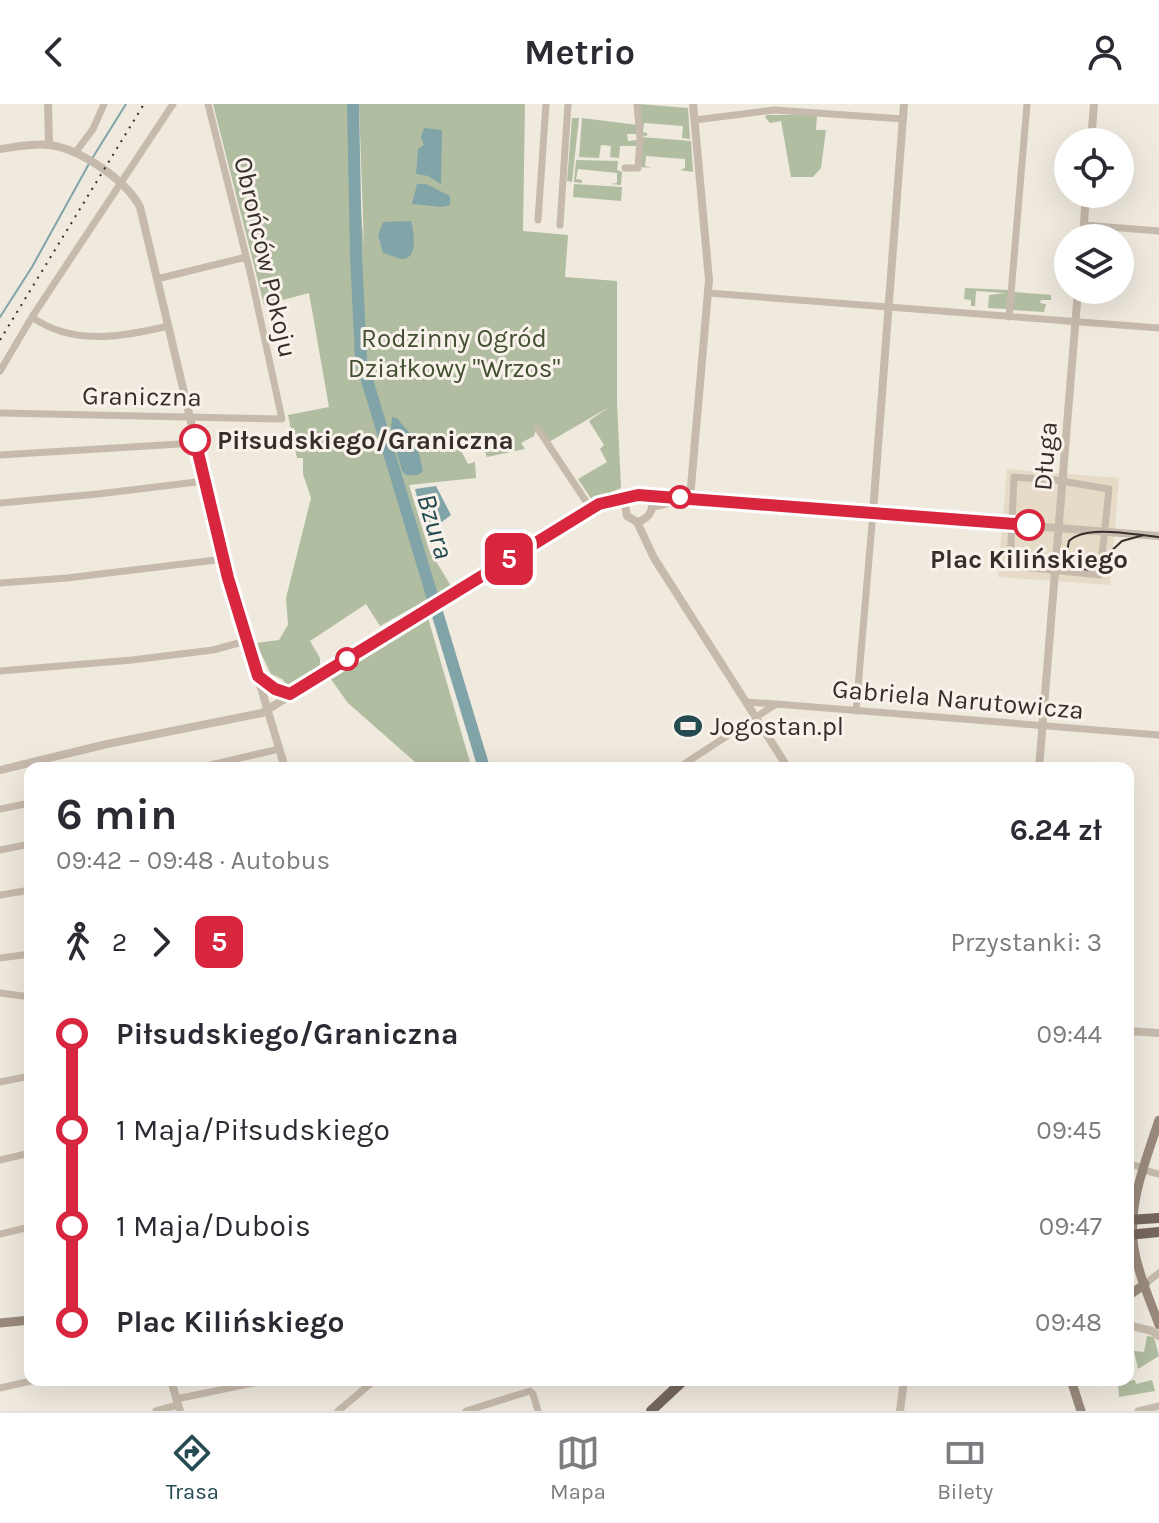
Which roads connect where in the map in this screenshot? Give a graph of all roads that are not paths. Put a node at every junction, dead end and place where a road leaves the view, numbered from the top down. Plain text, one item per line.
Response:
1 (48, 104) edge
2 (104, 104) edge
3 (173, 104) edge
4 (208, 104) edge
5 (546, 104) edge
6 (568, 104) edge
7 (637, 104) edge
8 (693, 104) edge
9 (904, 104) edge
10 (1027, 104) edge
11 (1094, 104) edge
12 (903, 119) junction
13 (695, 120) junction
14 (1092, 128) edge
15 (49, 145) junction
16 (0, 149) edge
17 (75, 153) junction
18 (625, 168) dead end
19 (120, 182) junction
20 (538, 220) dead end
21 (560, 225) dead end
22 (1134, 229) edge
23 (1159, 231) edge
24 (246, 257) junction
25 (157, 279) junction
26 (708, 293) junction
27 (1077, 304) edge
28 (888, 307) junction
29 (32, 317) junction
30 (1009, 317) junction
31 (1075, 321) junction
32 (168, 326) junction
33 (1159, 328) edge
34 (0, 371) edge
35 (0, 413) edge
36 (190, 417) junction
37 (282, 419) joint
38 (538, 429) dead end
39 (196, 443) junction
40 (0, 455) edge
41 (205, 481) junction
42 (1063, 482) junction
43 (632, 496) junction
44 (645, 496) junction
45 (690, 498) junction
46 (0, 503) edge
47 (603, 503) junction
48 (625, 505) junction
49 (652, 507) junction
50 (591, 509) junction
51 (873, 512) junction
52 (640, 521) junction
53 (1011, 523) junction
54 (1059, 528) junction
55 (1106, 532) junction
56 (1159, 536) edge
57 (224, 559) junction
58 (1055, 571) junction
59 (0, 583) edge
60 (246, 641) junction
61 (0, 671) edge
62 (258, 676) junction
63 (290, 694) junction
64 (747, 702) junction
65 (776, 704) junction
66 (267, 708) junction
67 (856, 711) junction
68 (757, 717) junction
69 (1043, 726) junction
70 (1159, 735) edge
71 (279, 749) junction
72 (33, 762) edge
73 (223, 762) edge
74 (283, 762) edge
75 (687, 762) edge
76 (784, 762) edge
77 (1040, 762) edge
78 (24, 764) edge
79 (0, 770) edge
80 (24, 804) edge
81 (0, 809) edge
82 (24, 845) edge
83 (0, 850) edge
84 (24, 891) edge
85 (0, 895) edge
86 (24, 955) edge
87 (0, 958) edge
88 (0, 993) edge
89 (24, 996) edge
90 (1134, 1031) edge
91 (1159, 1033) edge
92 (24, 1077) edge
93 (0, 1082) edge
94 (1159, 1120) edge
95 (24, 1154) edge
96 (0, 1160) edge
97 (1134, 1165) edge
98 (1143, 1169) junction
99 (1159, 1174) edge
100 (1134, 1204) edge
101 (1159, 1218) edge
102 (1134, 1220) edge
103 (24, 1228) edge
104 (1159, 1232) edge
105 (0, 1234) edge
106 (1134, 1235) edge
107 (1134, 1250) edge
108 (1159, 1273) edge
109 (1145, 1284) junction
110 (1134, 1292) edge
111 (24, 1321) edge
112 (0, 1323) edge
113 (1159, 1325) edge
114 (1134, 1326) edge
115 (1159, 1336) edge
116 (24, 1383) edge
117 (246, 1386) edge
118 (368, 1386) edge
119 (669, 1386) edge
120 (678, 1386) edge
121 (903, 1386) edge
122 (1073, 1386) edge
123 (0, 1388) edge
124 (178, 1405) edge
125 (1159, 1406) edge
126 (156, 1411) edge
127 (338, 1411) edge
128 (466, 1411) edge
129 (538, 1411) edge
130 (643, 1411) edge
131 (651, 1411) edge
132 (900, 1411) edge
133 (1081, 1411) edge
134 (1138, 1411) edge

1 - 15 street
2 - 17 street
3 - 19 street
4 - 24 street, Obrońców Pokoju
5 - 20 street
6 - 21 street
7 - 18 street
8 - 13 street
9 - 12 street
10 - 30 street
11 - 14 street
12 - 13 street
12 - 28 street
13 - 26 street
15 - 16 street
15 - 17 street
17 - 19 street
19 - 25 street
19 - 29 street
22 - 23 street
24 - 25 street
24 - 37 street, Obrońców Pokoju
25 - 32 street
26 - 28 street
26 - 45 street
27 - 31 street, Długa
28 - 30 street
28 - 51 street
29 - 32 street
29 - 34 street
30 - 31 street
31 - 33 street
31 - 42 street, Długa
32 - 36 street
35 - 36 street, Graniczna
36 - 37 street, Graniczna
36 - 39 street
38 - 50 street
39 - 40 street
39 - 41 street
41 - 46 street
41 - 57 street
42 - 53 street
42 - 54 street, Długa
42 - 55 street
43 - 44 street
43 - 47 street
43 - 48 street
44 - 45 street
44 - 49 street
45 - 49 street
45 - 51 street
47 - 48 street
47 - 50 street
48 - 52 street
49 - 52 street
50 - 63 street
51 - 53 street
51 - 67 street
52 - 64 street
53 - 54 street
53 - 58 street
54 - 55 street
54 - 58 street, Długa
55 - 56 street
55 - 58 street
57 - 59 street
57 - 60 street
58 - 69 street, Długa
60 - 61 street
60 - 62 street
62 - 63 street
62 - 66 street
63 - 66 street
64 - 65 street, Gabriela Narutowicza
64 - 68 street
65 - 67 street, Gabriela Narutowicza
65 - 68 street
66 - 71 street
66 - 72 street
67 - 69 street, Gabriela Narutowicza
68 - 75 street
68 - 76 street
69 - 70 street, Gabriela Narutowicza
69 - 77 street, Długa
71 - 73 street
71 - 74 street
78 - 79 street
80 - 81 street
82 - 83 street
84 - 85 street
86 - 87 street
88 - 89 street
90 - 91 street
92 - 93 street
94 - 98 main road
95 - 96 street
97 - 98 street
98 - 99 street
98 - 100 main road
101 - 102 main road
103 - 105 street
104 - 106 main road
107 - 109 main road
108 - 109 street
109 - 110 main road
109 - 113 main road
111 - 112 main road
114 - 115 street
116 - 123 street
117 - 124 street
118 - 127 street
119 - 130 main road
120 - 131 main road
121 - 132 street
122 - 133 main road
124 - 126 street
125 - 134 street
128 - 129 street

